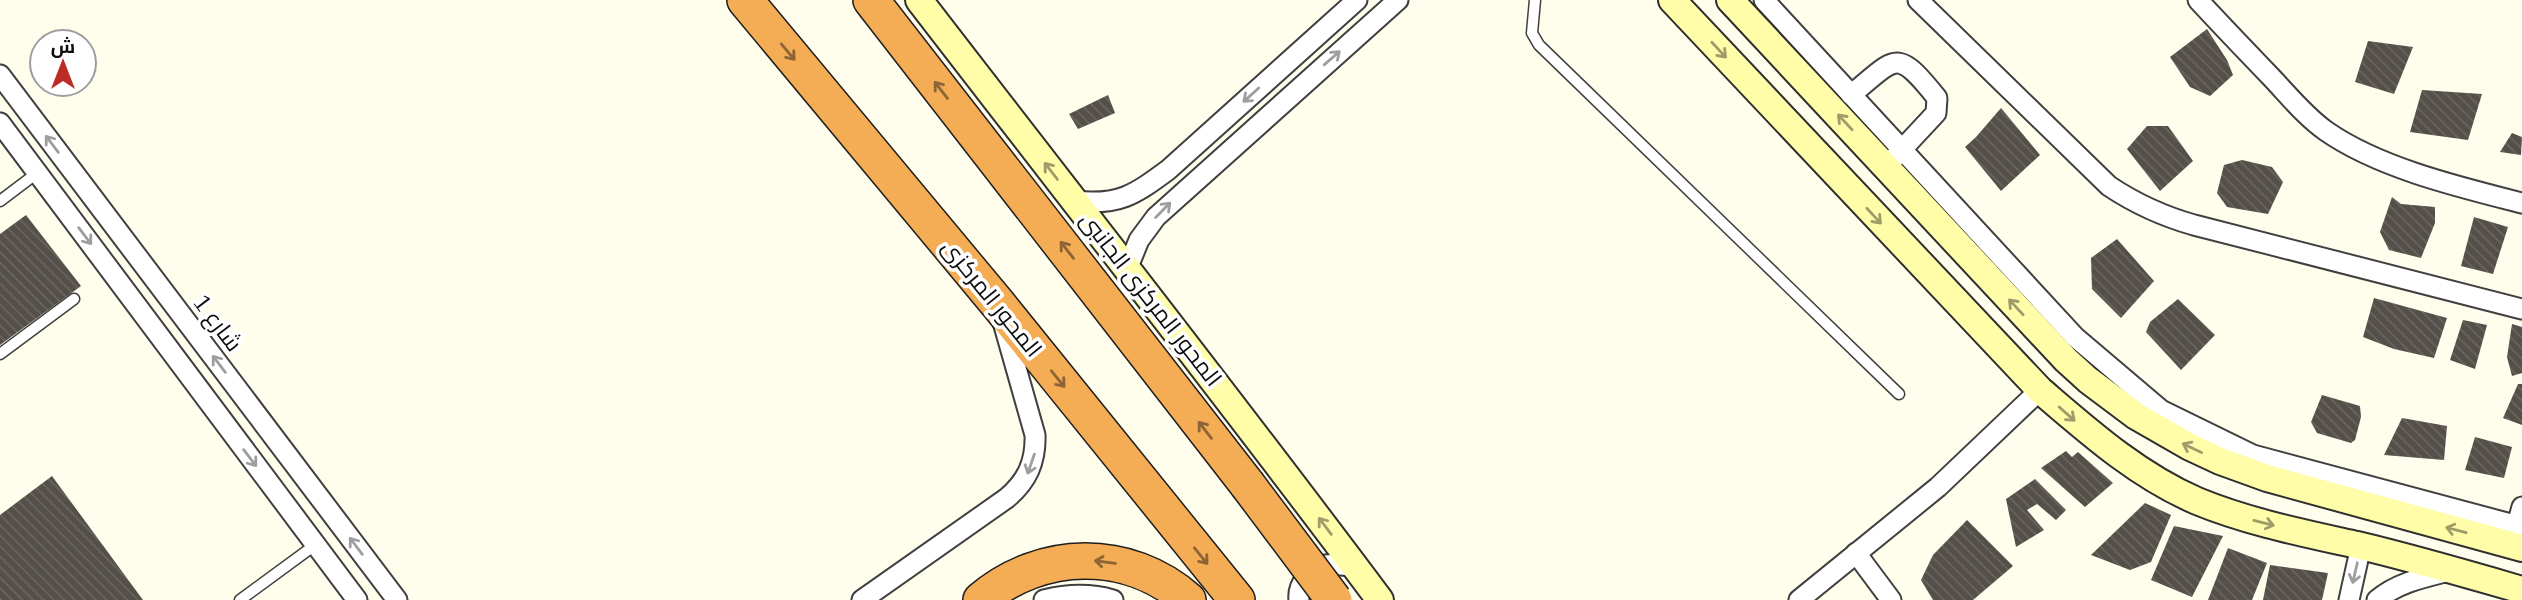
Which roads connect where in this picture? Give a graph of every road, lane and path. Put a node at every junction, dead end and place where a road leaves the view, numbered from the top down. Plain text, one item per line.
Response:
1 (745, 0) edge
2 (871, 0) edge
3 (919, 0) edge
4 (1357, 0) edge
5 (1398, 0) edge
6 (1535, 0) edge
7 (1672, 0) edge
8 (1730, 0) edge
9 (1765, 0) edge
10 (1918, 0) edge
11 (2198, 0) edge
12 (0, 75) edge
13 (1851, 95) junction
14 (0, 122) edge
15 (1894, 157) junction
16 (71, 169) junction
17 (1168, 170) junction
18 (43, 180) junction
19 (1185, 188) junction
20 (0, 201) edge
21 (1074, 201) junction
22 (2522, 203) edge
23 (1128, 267) junction
24 (74, 299) dead end
25 (998, 304) junction
26 (2522, 309) edge
27 (0, 354) edge
28 (2040, 390) junction
29 (1899, 394) dead end
30 (2521, 527) edge
31 (314, 545) junction
32 (2361, 546) junction
33 (1856, 553) junction
34 (1355, 566) junction
35 (2455, 570) junction
36 (2522, 590) edge
37 (240, 600) edge
38 (357, 600) edge
39 (397, 600) edge
40 (862, 600) edge
41 (981, 600) edge
42 (1044, 600) edge
43 (1113, 600) edge
44 (1188, 600) edge
45 (1237, 600) edge
46 (1299, 600) edge
47 (1334, 600) edge
48 (1380, 600) edge
49 (1799, 600) edge
50 (1891, 600) edge
51 (2349, 600) edge
52 (2377, 600) edge

1 -> 25 highway, المحور المركزى
47 -> 2 highway, bridge
21 -> 3 street, المحور المركزى الجانبى
4 -> 17 street
19 -> 5 street
6 - 29 lane
7 -> 28 street
15 -> 8 street
9 - 13 street
10 - 26 street
11 - 22 street
16 -> 12 street, شارع 1
13 - 15 street
13 - 15 street
14 - 18 street
15 - 30 street
16 - 18 street
39 -> 16 street, شارع 1
17 - 19 street
17 - 21 street
18 - 20 lane
18 -> 31 street
23 -> 19 street
21 - 23 street, المحور المركزى الجانبى
34 -> 23 street, المحور المركزى الجانبى
24 - 27 lane
25 -> 40 street
25 -> 45 highway, المحور المركزى
28 -> 32 street
28 - 33 street
31 - 37 lane
31 - 38 street
32 - 35 street
32 -> 51 street
33 - 49 street
33 - 50 street
34 - 46 street
34 - 48 street, المحور المركزى الجانبى
35 - 36 street
35 - 52 street
44 -> 41 highway
42 - 43 street

